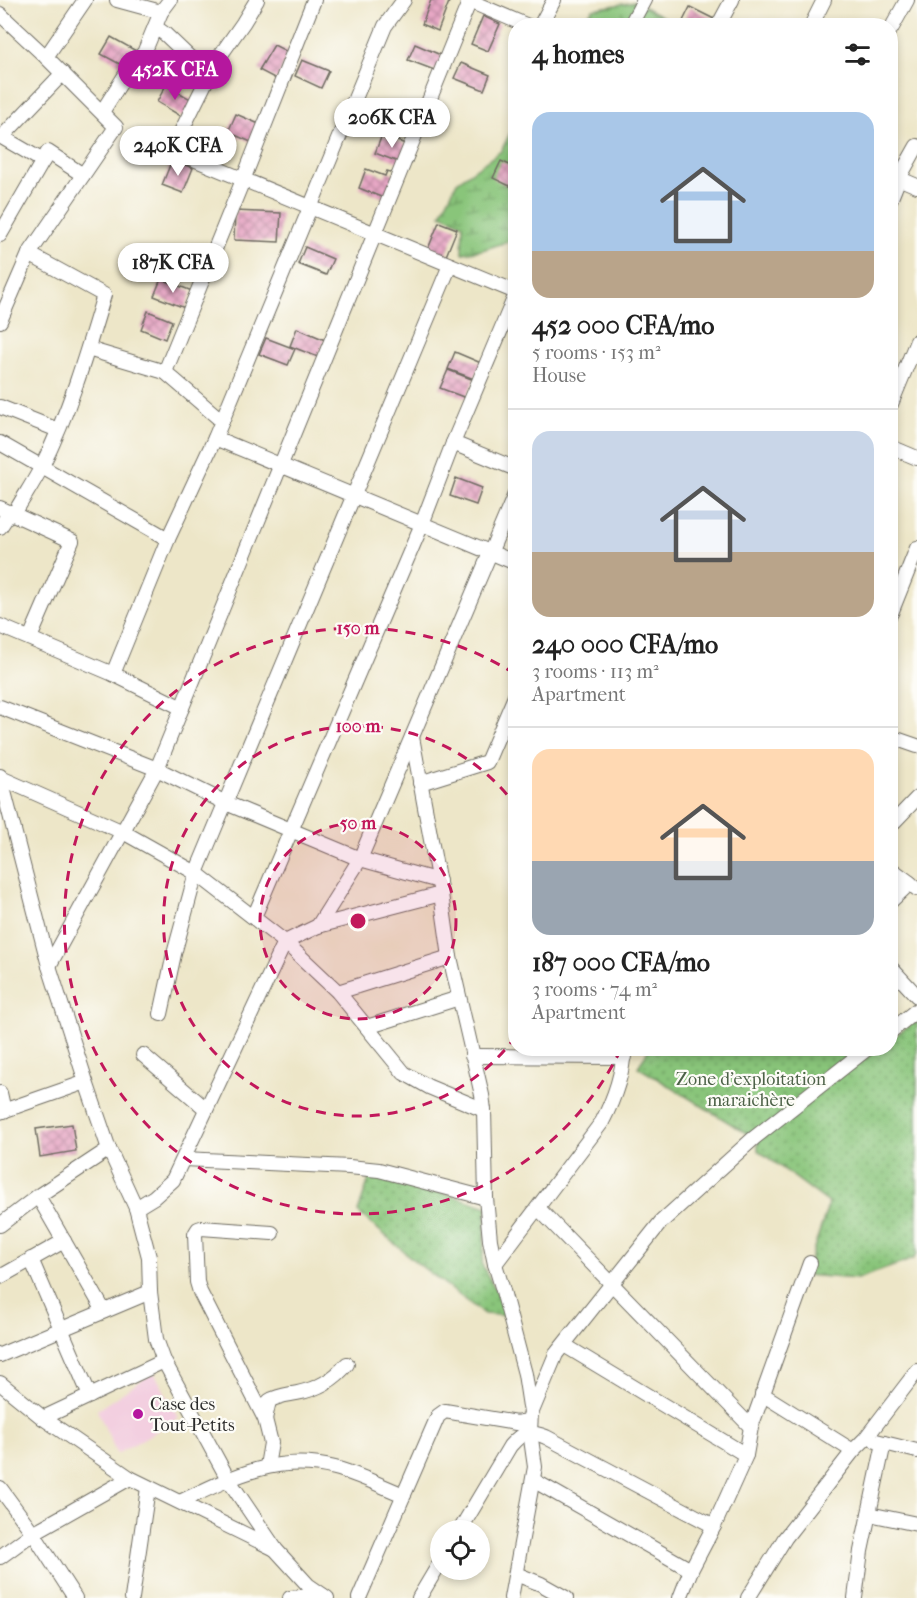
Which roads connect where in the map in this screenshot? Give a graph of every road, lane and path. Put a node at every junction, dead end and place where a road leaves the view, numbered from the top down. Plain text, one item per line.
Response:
1 (85, 0) edge
2 (117, 0) edge
3 (170, 0) edge
4 (257, 0) edge
5 (314, 0) edge
6 (404, 0) edge
7 (469, 0) edge
8 (554, 0) edge
9 (644, 0) edge
10 (732, 0) edge
11 (825, 0) edge
12 (907, 0) edge
13 (161, 12) junction
14 (0, 14) edge
15 (510, 18) edge
16 (544, 18) edge
17 (634, 18) edge
18 (722, 18) edge
19 (815, 18) edge
20 (897, 18) edge
21 (155, 27) junction
22 (46, 57) junction
23 (63, 73) junction
24 (208, 75) junction
25 (102, 112) junction
26 (1, 136) edge
27 (917, 146) edge
28 (43, 161) junction
29 (898, 173) edge
30 (83, 175) junction
31 (898, 178) edge
32 (243, 180) junction
33 (917, 186) edge
34 (310, 207) junction
35 (375, 234) junction
36 (0, 235) edge
37 (29, 254) junction
38 (450, 265) junction
39 (508, 290) edge
40 (508, 312) edge
41 (0, 321) edge
42 (917, 341) edge
43 (88, 349) junction
44 (165, 372) junction
45 (898, 387) edge
46 (0, 407) edge
47 (222, 421) junction
48 (58, 430) junction
49 (215, 438) junction
50 (0, 443) edge
51 (453, 443) junction
52 (898, 450) edge
53 (917, 458) edge
54 (280, 465) junction
55 (42, 466) junction
56 (508, 467) edge
57 (354, 496) junction
58 (8, 511) edge
59 (508, 511) edge
60 (422, 524) junction
61 (0, 527) edge
62 (168, 539) junction
63 (917, 548) edge
64 (490, 553) junction
65 (508, 560) edge
66 (913, 570) edge
67 (898, 599) edge
68 (0, 626) edge
69 (30, 638) junction
70 (113, 674) junction
71 (0, 707) edge
72 (182, 708) junction
73 (508, 713) edge
74 (412, 737) junction
75 (898, 739) edge
76 (917, 746) edge
77 (157, 769) junction
78 (1, 777) edge
79 (420, 783) junction
80 (917, 798) edge
81 (226, 802) junction
82 (898, 818) edge
83 (292, 831) junction
84 (123, 832) junction
85 (360, 859) junction
86 (196, 873) junction
87 (898, 874) edge
88 (914, 886) edge
89 (440, 887) junction
90 (898, 896) edge
91 (254, 917) junction
92 (318, 926) junction
93 (285, 942) junction
94 (450, 957) junction
95 (50, 966) junction
96 (898, 976) edge
97 (338, 992) junction
98 (917, 996) edge
99 (459, 998) junction
100 (917, 1010) edge
101 (161, 1014) dead end
102 (898, 1025) edge
103 (367, 1027) junction
104 (143, 1055) dead end
105 (508, 1055) edge
106 (472, 1056) junction
107 (623, 1056) edge
108 (858, 1056) edge
109 (86, 1083) junction
110 (0, 1093) edge
111 (206, 1109) junction
112 (484, 1110) junction
113 (2, 1112) edge
114 (109, 1149) junction
115 (184, 1159) junction
116 (38, 1196) junction
117 (486, 1197) junction
118 (136, 1208) junction
119 (538, 1208) junction
120 (0, 1225) edge
121 (272, 1233) dead end
122 (64, 1240) junction
123 (31, 1259) junction
124 (810, 1263) dead end
125 (495, 1264) junction
126 (0, 1277) edge
127 (612, 1284) junction
128 (150, 1292) junction
129 (104, 1311) junction
130 (61, 1329) junction
131 (564, 1344) junction
132 (0, 1355) edge
133 (164, 1361) junction
134 (347, 1364) dead end
135 (915, 1378) edge
136 (0, 1383) edge
137 (762, 1394) junction
138 (90, 1396) junction
139 (531, 1413) junction
140 (43, 1418) junction
141 (265, 1419) junction
142 (751, 1427) junction
143 (530, 1432) junction
144 (865, 1439) junction
145 (884, 1443) junction
146 (853, 1451) junction
147 (917, 1451) edge
148 (746, 1455) junction
149 (267, 1466) junction
150 (130, 1478) junction
151 (228, 1479) junction
152 (534, 1480) junction
153 (0, 1488) edge
154 (148, 1488) junction
155 (404, 1495) junction
156 (180, 1502) junction
157 (869, 1514) junction
158 (466, 1520) edge
159 (917, 1524) edge
160 (714, 1526) junction
161 (33, 1533) junction
162 (276, 1550) junction
163 (0, 1557) edge
164 (691, 1570) junction
165 (516, 1574) junction
166 (430, 1580) edge
167 (324, 1597) edge
168 (75, 1598) edge
169 (132, 1598) edge
170 (290, 1598) edge
171 (359, 1598) edge
172 (419, 1598) edge
173 (511, 1598) edge
174 (566, 1598) edge
175 (680, 1598) edge
176 (748, 1598) edge
177 (855, 1598) edge

1 - 22 street
2 - 13 street
3 - 13 street
4 - 24 street
5 - 32 street
6 - 34 street
7 - 15 street
7 - 35 street
8 - 16 street
9 - 17 street
10 - 18 street
11 - 19 street
12 - 20 street
13 - 21 street
14 - 22 street
21 - 24 street
21 - 25 street
22 - 23 street
23 - 25 street
23 - 26 street
24 - 32 street
25 - 30 street
26 - 28 street
27 - 29 street
28 - 30 street
28 - 36 street
30 - 37 street
31 - 33 street
32 - 34 street
32 - 44 street
34 - 35 street
34 - 47 street
35 - 38 street
35 - 54 street
37 - 41 street
37 - 43 street
38 - 39 street
38 - 57 street
40 - 51 street
42 - 45 street
43 - 44 street
43 - 48 street
44 - 47 street
46 - 48 street
47 - 49 street
48 - 55 street
49 - 54 street
49 - 62 street
50 - 55 street
51 - 56 street
51 - 60 street
52 - 53 street
54 - 57 street
54 - 72 street
55 - 58 street
55 - 62 street
57 - 60 street
57 - 81 street
58 - 61 street
58 - 69 street
59 - 64 street
60 - 64 street
60 - 83 street
62 - 70 street
63 - 66 street
64 - 65 street
64 - 74 street
66 - 67 street
68 - 69 street
69 - 70 street
70 - 72 street
71 - 77 street
72 - 77 street
73 - 79 street
74 - 79 street
74 - 85 street
75 - 76 street
77 - 81 street
77 - 84 street
78 - 84 street
78 - 95 street
79 - 89 street
80 - 82 street
81 - 83 street
81 - 86 street
83 - 85 street
83 - 91 street
84 - 86 street
84 - 95 street
85 - 89 street
85 - 92 street
86 - 91 street
86 - 101 street
87 - 88 street
88 - 90 street
89 - 92 street
89 - 94 street
91 - 93 street
92 - 93 street
93 - 97 street
93 - 111 street
94 - 97 street
94 - 99 street
95 - 109 street
96 - 98 street
97 - 103 street
99 - 103 street
99 - 106 street
100 - 102 street
103 - 112 street
104 - 111 street
105 - 106 street
106 - 112 street
107 - 119 street
108 - 127 street
109 - 113 street
109 - 114 street
110 - 113 street
111 - 115 street
112 - 117 street
114 - 116 street
114 - 118 street
115 - 117 street
115 - 118 street
116 - 120 street
116 - 122 street
117 - 125 street
118 - 128 street
119 - 125 street
119 - 127 street
121 - 141 street
122 - 123 street
122 - 129 street
123 - 126 street
123 - 130 street
124 - 137 street
125 - 139 street
127 - 131 street
127 - 142 street
128 - 129 street
128 - 133 street
129 - 130 street
130 - 132 street
130 - 138 street
131 - 139 street
131 - 148 street
133 - 138 street
133 - 151 street
134 - 141 street
135 - 144 street
136 - 140 street
137 - 142 street
137 - 146 street
138 - 140 street
139 - 143 street
139 - 155 street
140 - 150 street
141 - 149 street
142 - 148 street
143 - 152 street
143 - 158 street
143 - 160 street
144 - 145 street
144 - 146 street
145 - 147 street
145 - 157 street
146 - 176 street
148 - 160 street
149 - 151 street
149 - 155 street
150 - 154 street
150 - 161 street
151 - 156 street
151 - 162 street
152 - 164 street
152 - 165 street
153 - 161 street
154 - 156 street
154 - 169 street
155 - 171 street
156 - 162 street
157 - 159 street
157 - 177 street
160 - 164 street
161 - 163 street
161 - 168 street
162 - 167 street
164 - 175 street
165 - 173 street
165 - 174 street
166 - 172 street
167 - 170 street

